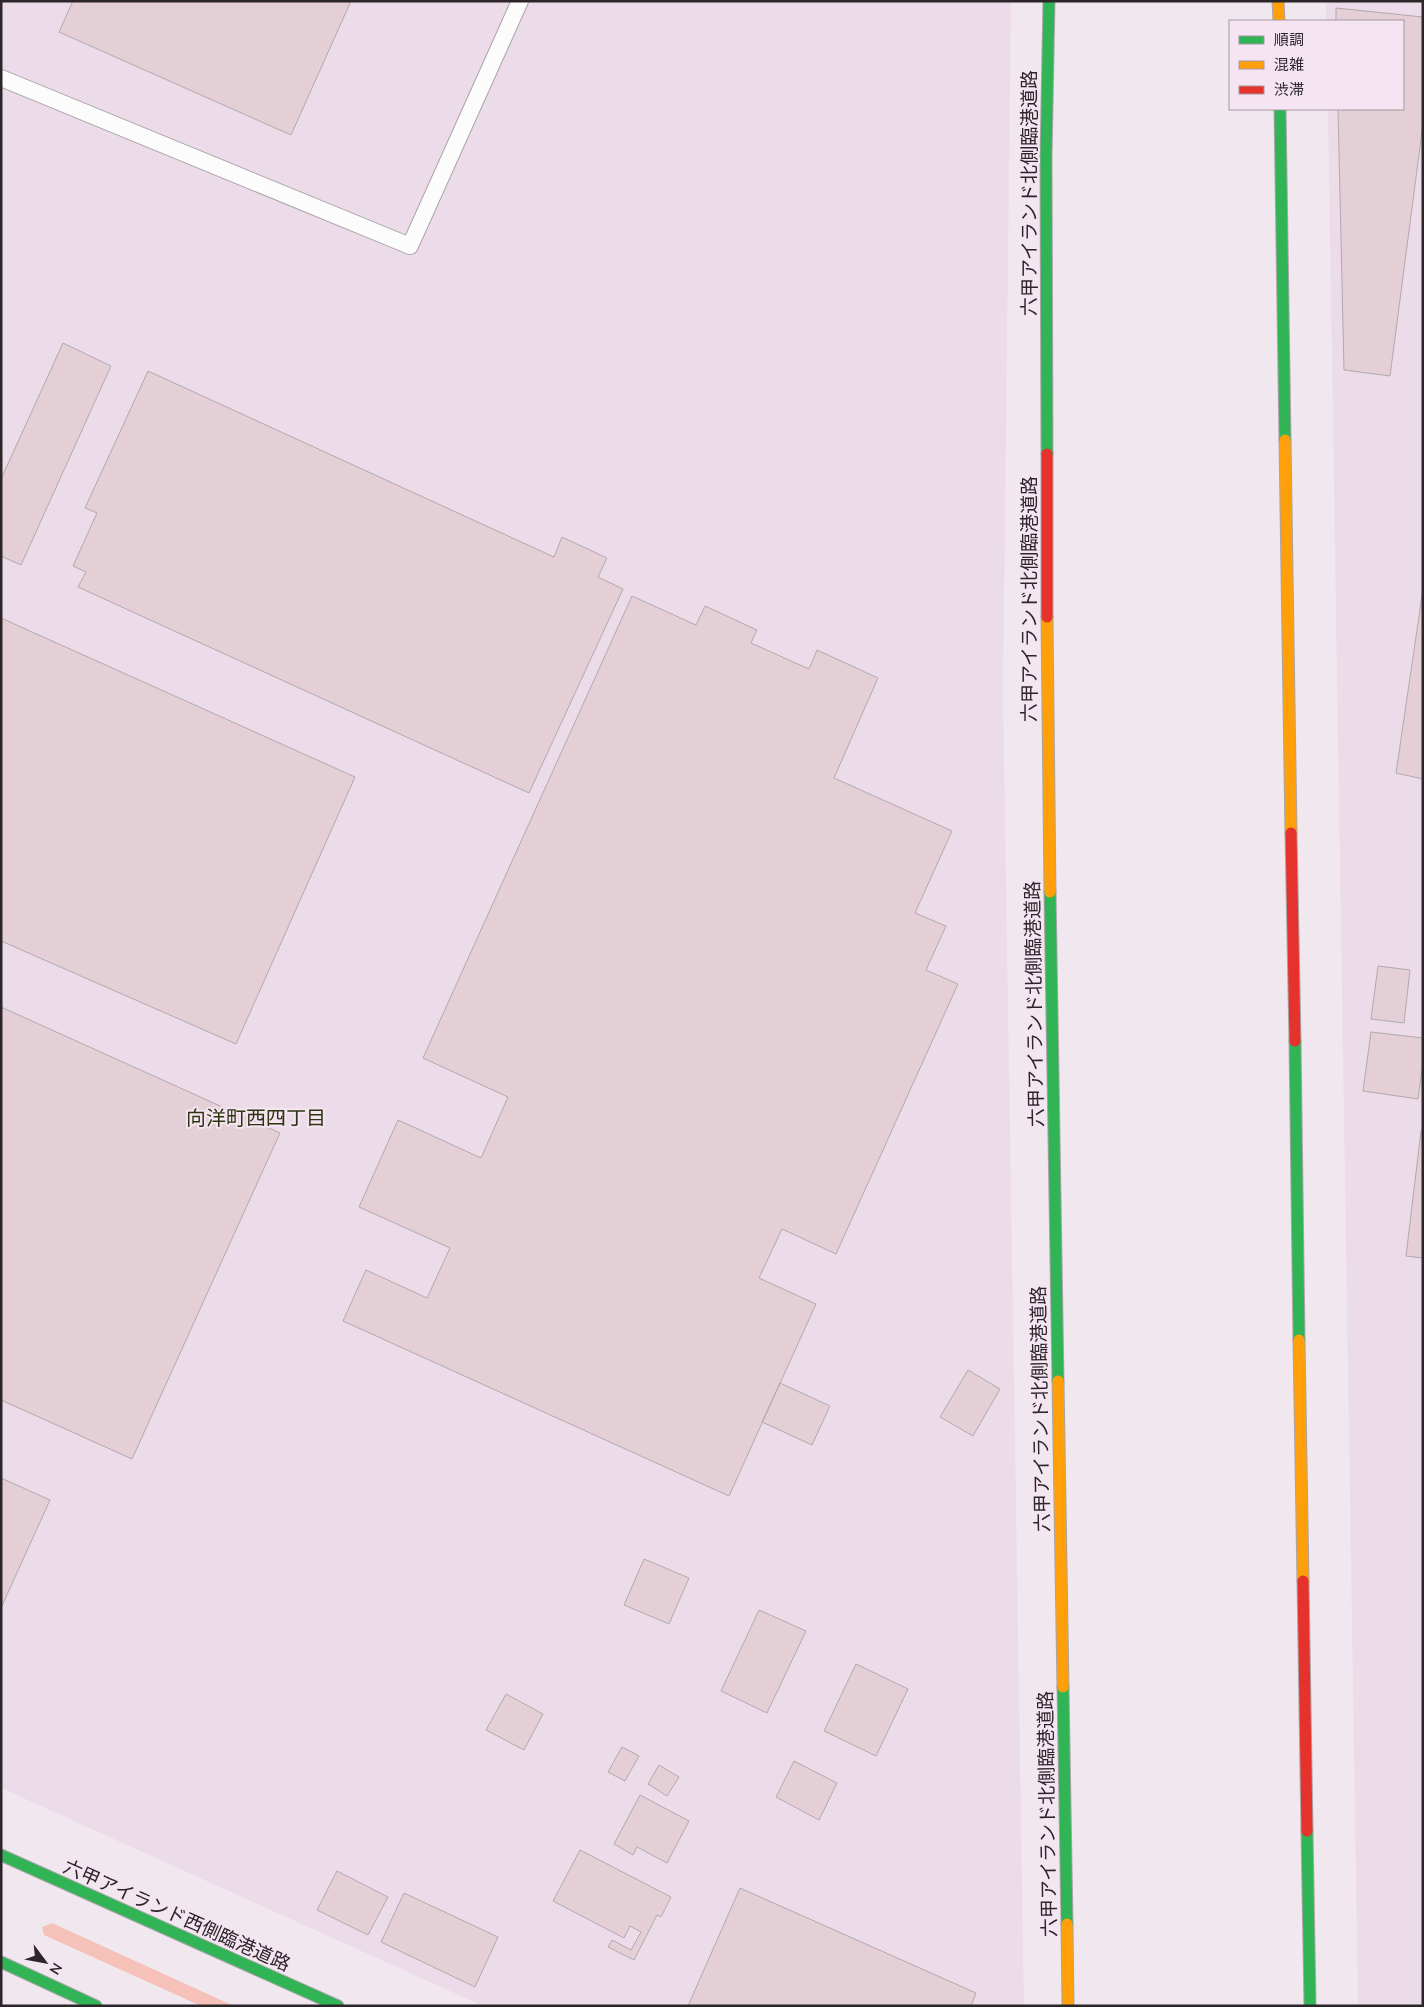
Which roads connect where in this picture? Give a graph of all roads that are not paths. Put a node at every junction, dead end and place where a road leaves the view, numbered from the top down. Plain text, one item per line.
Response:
1 (520, 1) edge
2 (1049, 1) edge
3 (1278, 1) edge
4 (1279, 20) edge
5 (1, 78) edge
6 (1280, 110) edge
7 (1, 1855) edge
8 (1, 1962) edge
9 (96, 2006) edge
10 (338, 2006) edge
11 (1068, 2006) edge
12 (1310, 2006) edge

1 - 5 lane
2 - 11 street, 六甲アイランド北側臨港道路
3 - 4 street
6 - 12 street
7 - 10 street, 六甲アイランド西側臨港道路
8 - 9 street

